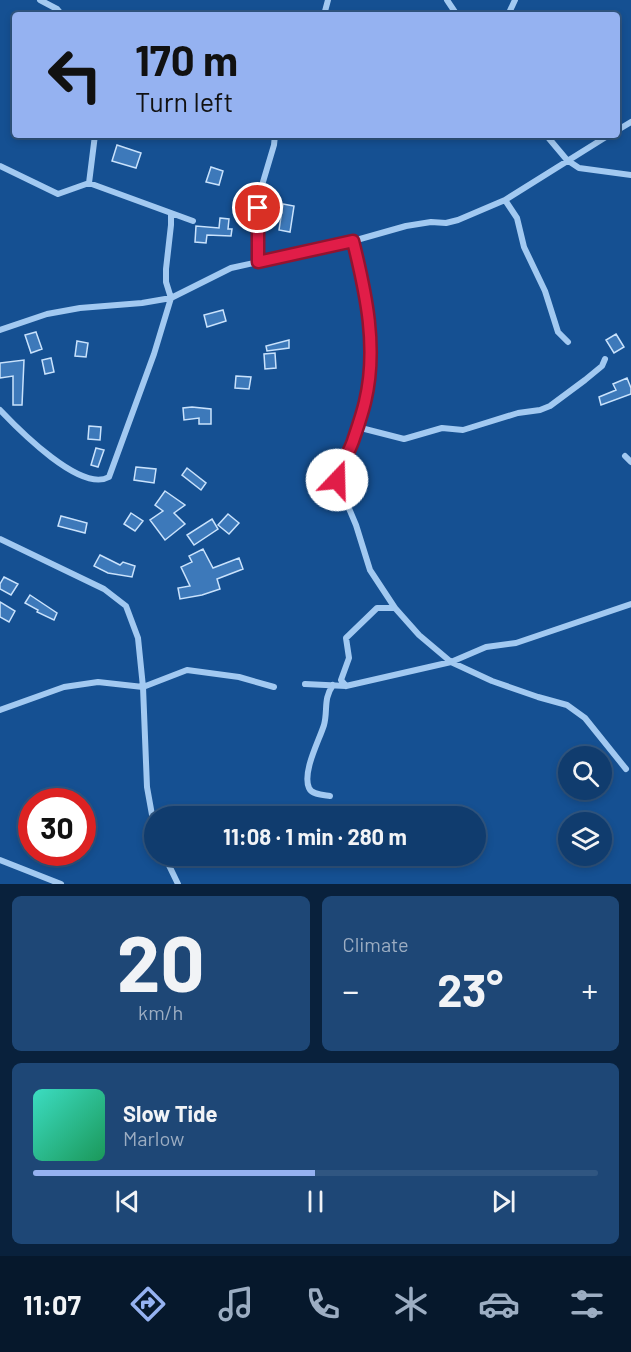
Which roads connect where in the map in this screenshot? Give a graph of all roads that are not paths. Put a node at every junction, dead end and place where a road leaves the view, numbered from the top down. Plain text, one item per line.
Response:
1 (40, 0) edge
2 (60, 12) edge
3 (95, 138) edge
4 (274, 138) edge
5 (549, 138) edge
6 (604, 138) edge
7 (567, 160) junction
8 (0, 165) edge
9 (631, 175) edge
10 (88, 183) junction
11 (505, 200) junction
12 (171, 213) junction
13 (193, 221) dead end
14 (353, 241) junction
15 (258, 262) junction
16 (171, 298) junction
17 (0, 330) edge
18 (568, 342) dead end
19 (605, 359) dead end
20 (0, 410) edge
21 (357, 427) junction
22 (626, 456) dead end
23 (631, 462) edge
24 (0, 539) edge
25 (631, 604) edge
26 (395, 608) junction
27 (451, 662) junction
28 (305, 684) dead end
29 (333, 685) junction
30 (346, 686) junction
31 (143, 687) junction
32 (274, 687) dead end
33 (0, 710) edge
34 (626, 770) dead end
35 (330, 796) dead end
36 (150, 806) edge
37 (0, 860) edge
38 (169, 866) edge
39 (61, 884) edge
40 (178, 884) edge

1 - 2 street
3 - 10 street
4 - 15 street
5 - 7 street
6 - 7 street
7 - 9 street
7 - 11 street
8 - 10 street
10 - 12 street
11 - 14 street
11 - 18 street
12 - 13 street
12 - 16 street
14 - 15 street
14 - 21 street
15 - 16 street
16 - 17 street
16 - 20 street
19 - 21 street
21 - 26 street
22 - 23 street
24 - 31 street
25 - 27 street
26 - 27 street
26 - 30 street
27 - 30 street
27 - 34 street
28 - 29 street
29 - 30 street
29 - 35 street
31 - 32 street
31 - 33 street
31 - 36 street
37 - 39 street
38 - 40 street

